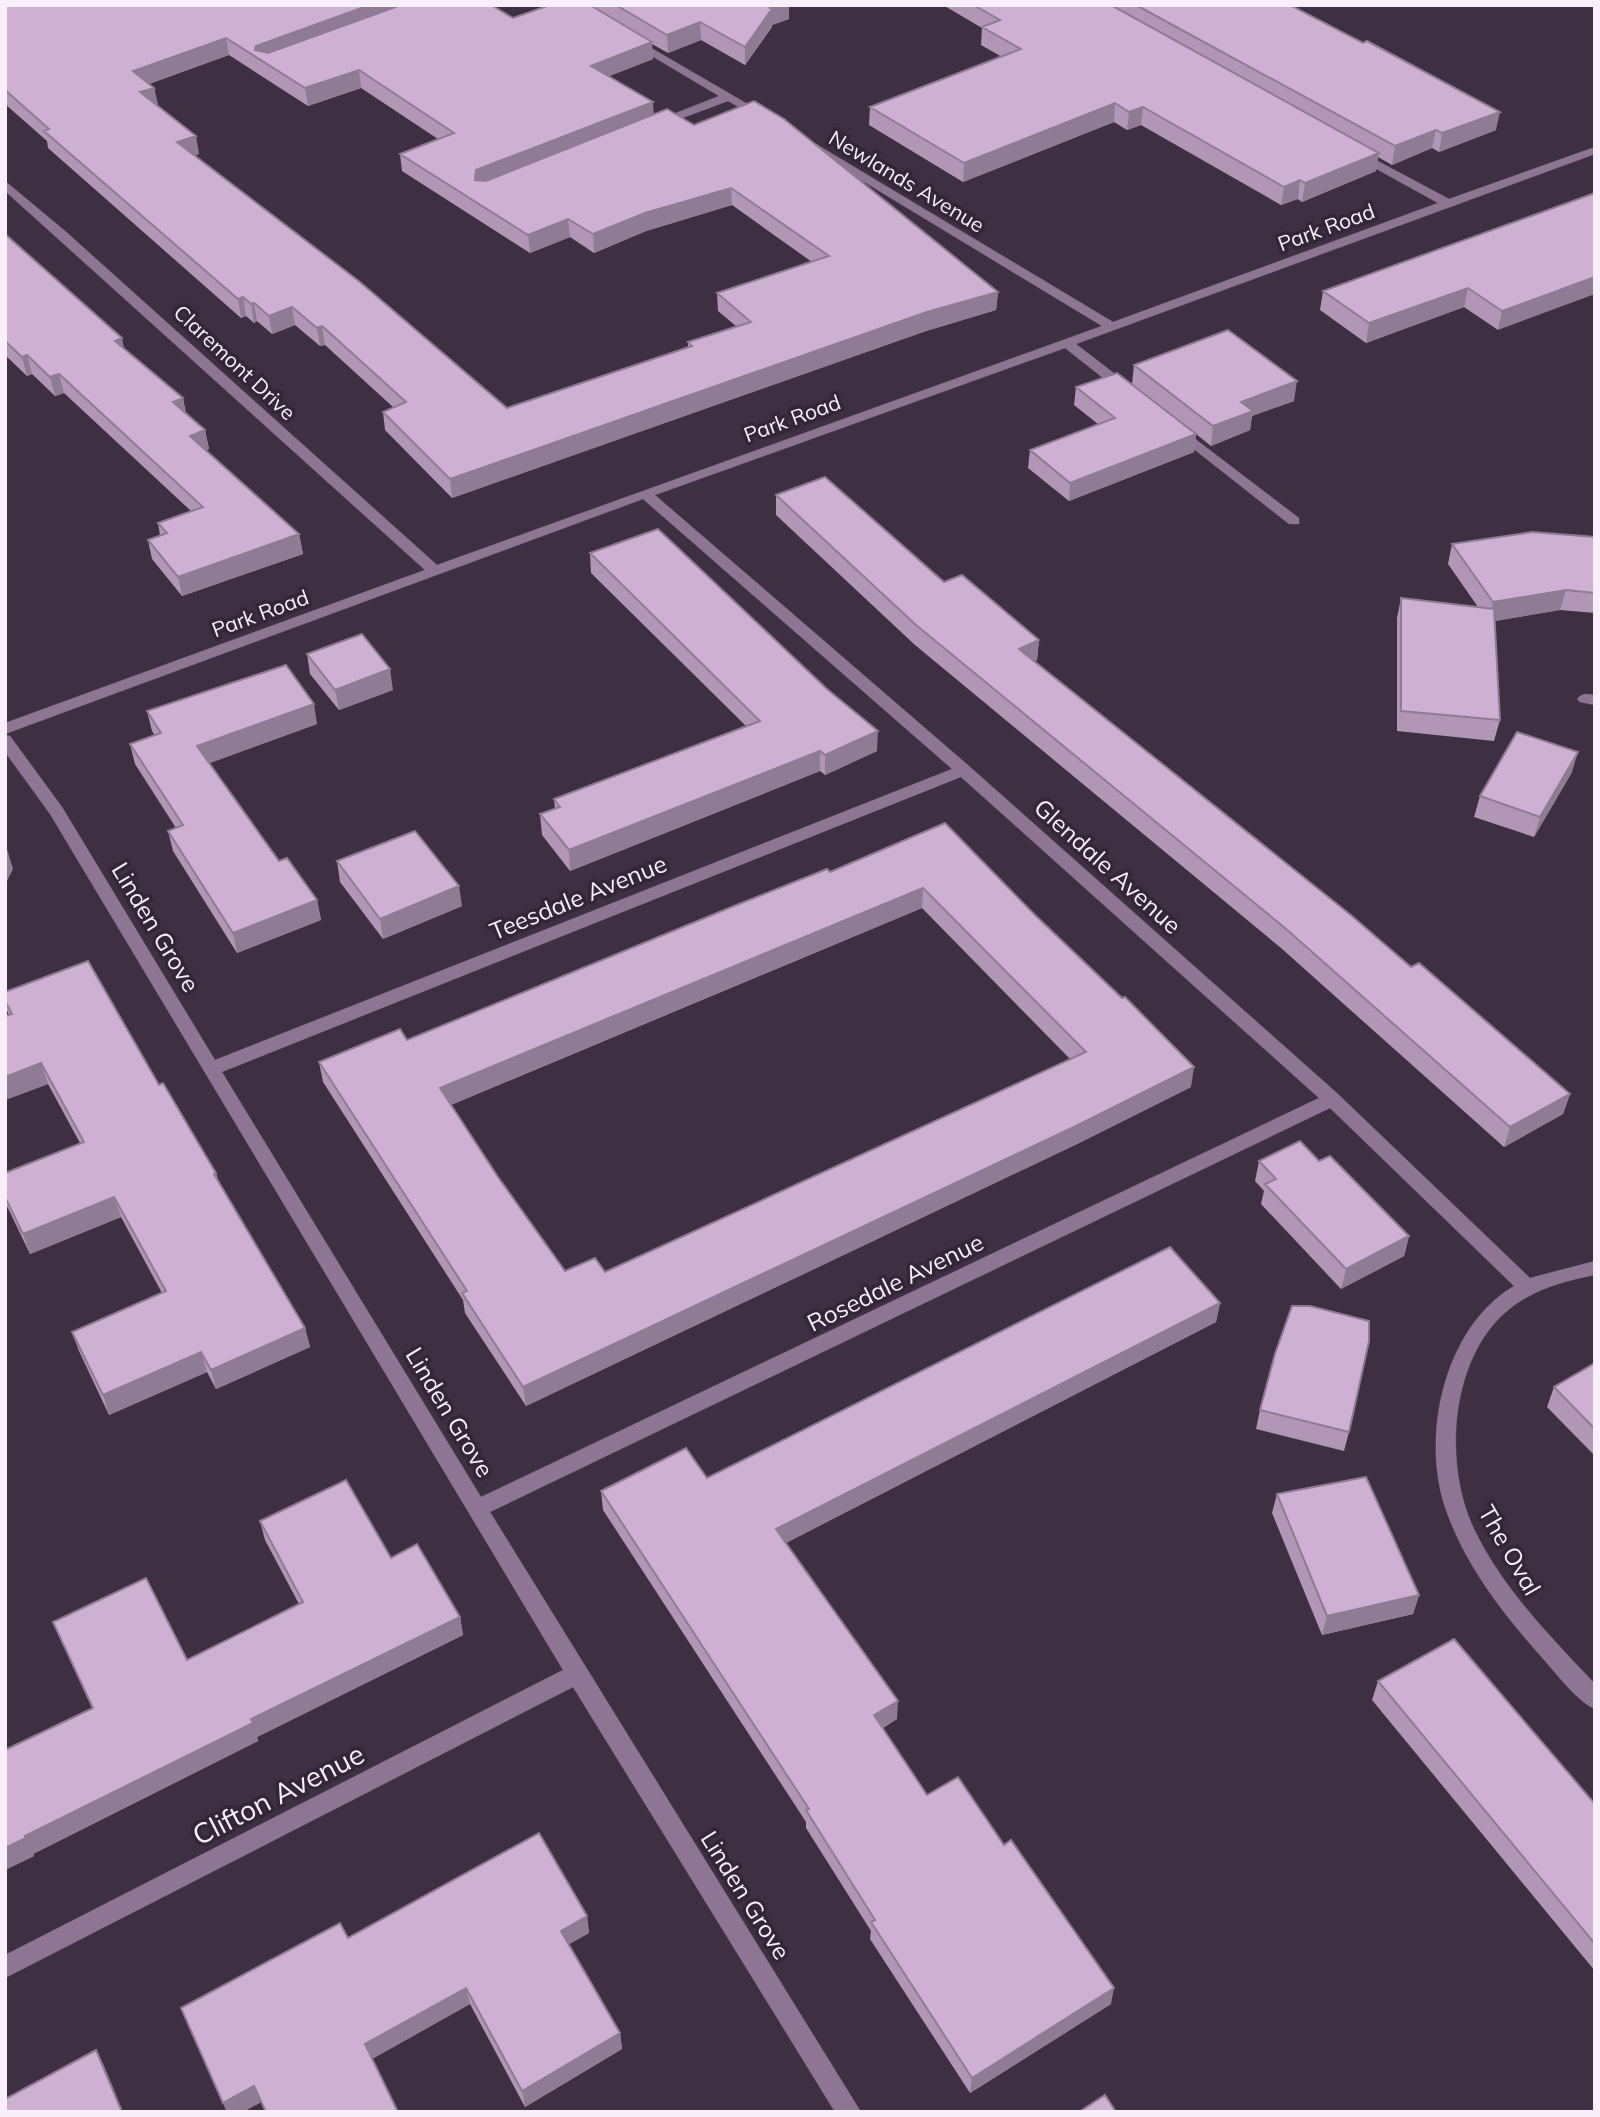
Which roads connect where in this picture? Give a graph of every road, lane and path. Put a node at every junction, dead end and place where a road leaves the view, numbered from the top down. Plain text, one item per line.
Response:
1 (620, 33) edge
2 (729, 96) junction
3 (777, 125) edge
4 (651, 127) edge
5 (801, 139) edge
6 (1341, 145) edge
7 (1595, 150) edge
8 (5, 185) edge
9 (1450, 205) junction
10 (1112, 327) junction
11 (1066, 343) junction
12 (1142, 402) edge
13 (1164, 419) edge
14 (645, 494) junction
15 (1294, 521) dead end
16 (435, 571) junction
17 (5, 729) edge
18 (5, 740) edge
19 (963, 770) junction
20 (211, 1069) junction
21 (1332, 1099) junction
22 (1595, 1268) edge
23 (1527, 1287) junction
24 (478, 1508) junction
25 (577, 1674) junction
26 (1595, 1699) edge
27 (5, 1967) edge
28 (849, 2112) edge

1 - 2 street
2 - 3 street
2 - 4 street
5 - 10 street, Newlands Avenue
6 - 9 street
7 - 9 street, Park Road
8 - 16 street, Claremont Drive
9 - 10 street, Park Road
10 - 11 street, Park Road
11 - 12 street
11 - 14 street, Park Road
13 - 15 street
14 - 16 street, Park Road
14 - 19 street, Glendale Avenue
16 - 17 street, Park Road
18 - 20 street, Linden Grove
19 - 20 street, Teesdale Avenue
19 - 21 street, Glendale Avenue
20 - 24 street, Linden Grove
21 - 23 street, Glendale Avenue
21 - 24 street, Rosedale Avenue
22 - 23 street, The Oval
23 - 26 street, The Oval
24 - 25 street, Linden Grove
25 - 27 street, Clifton Avenue
25 - 28 street, Linden Grove

